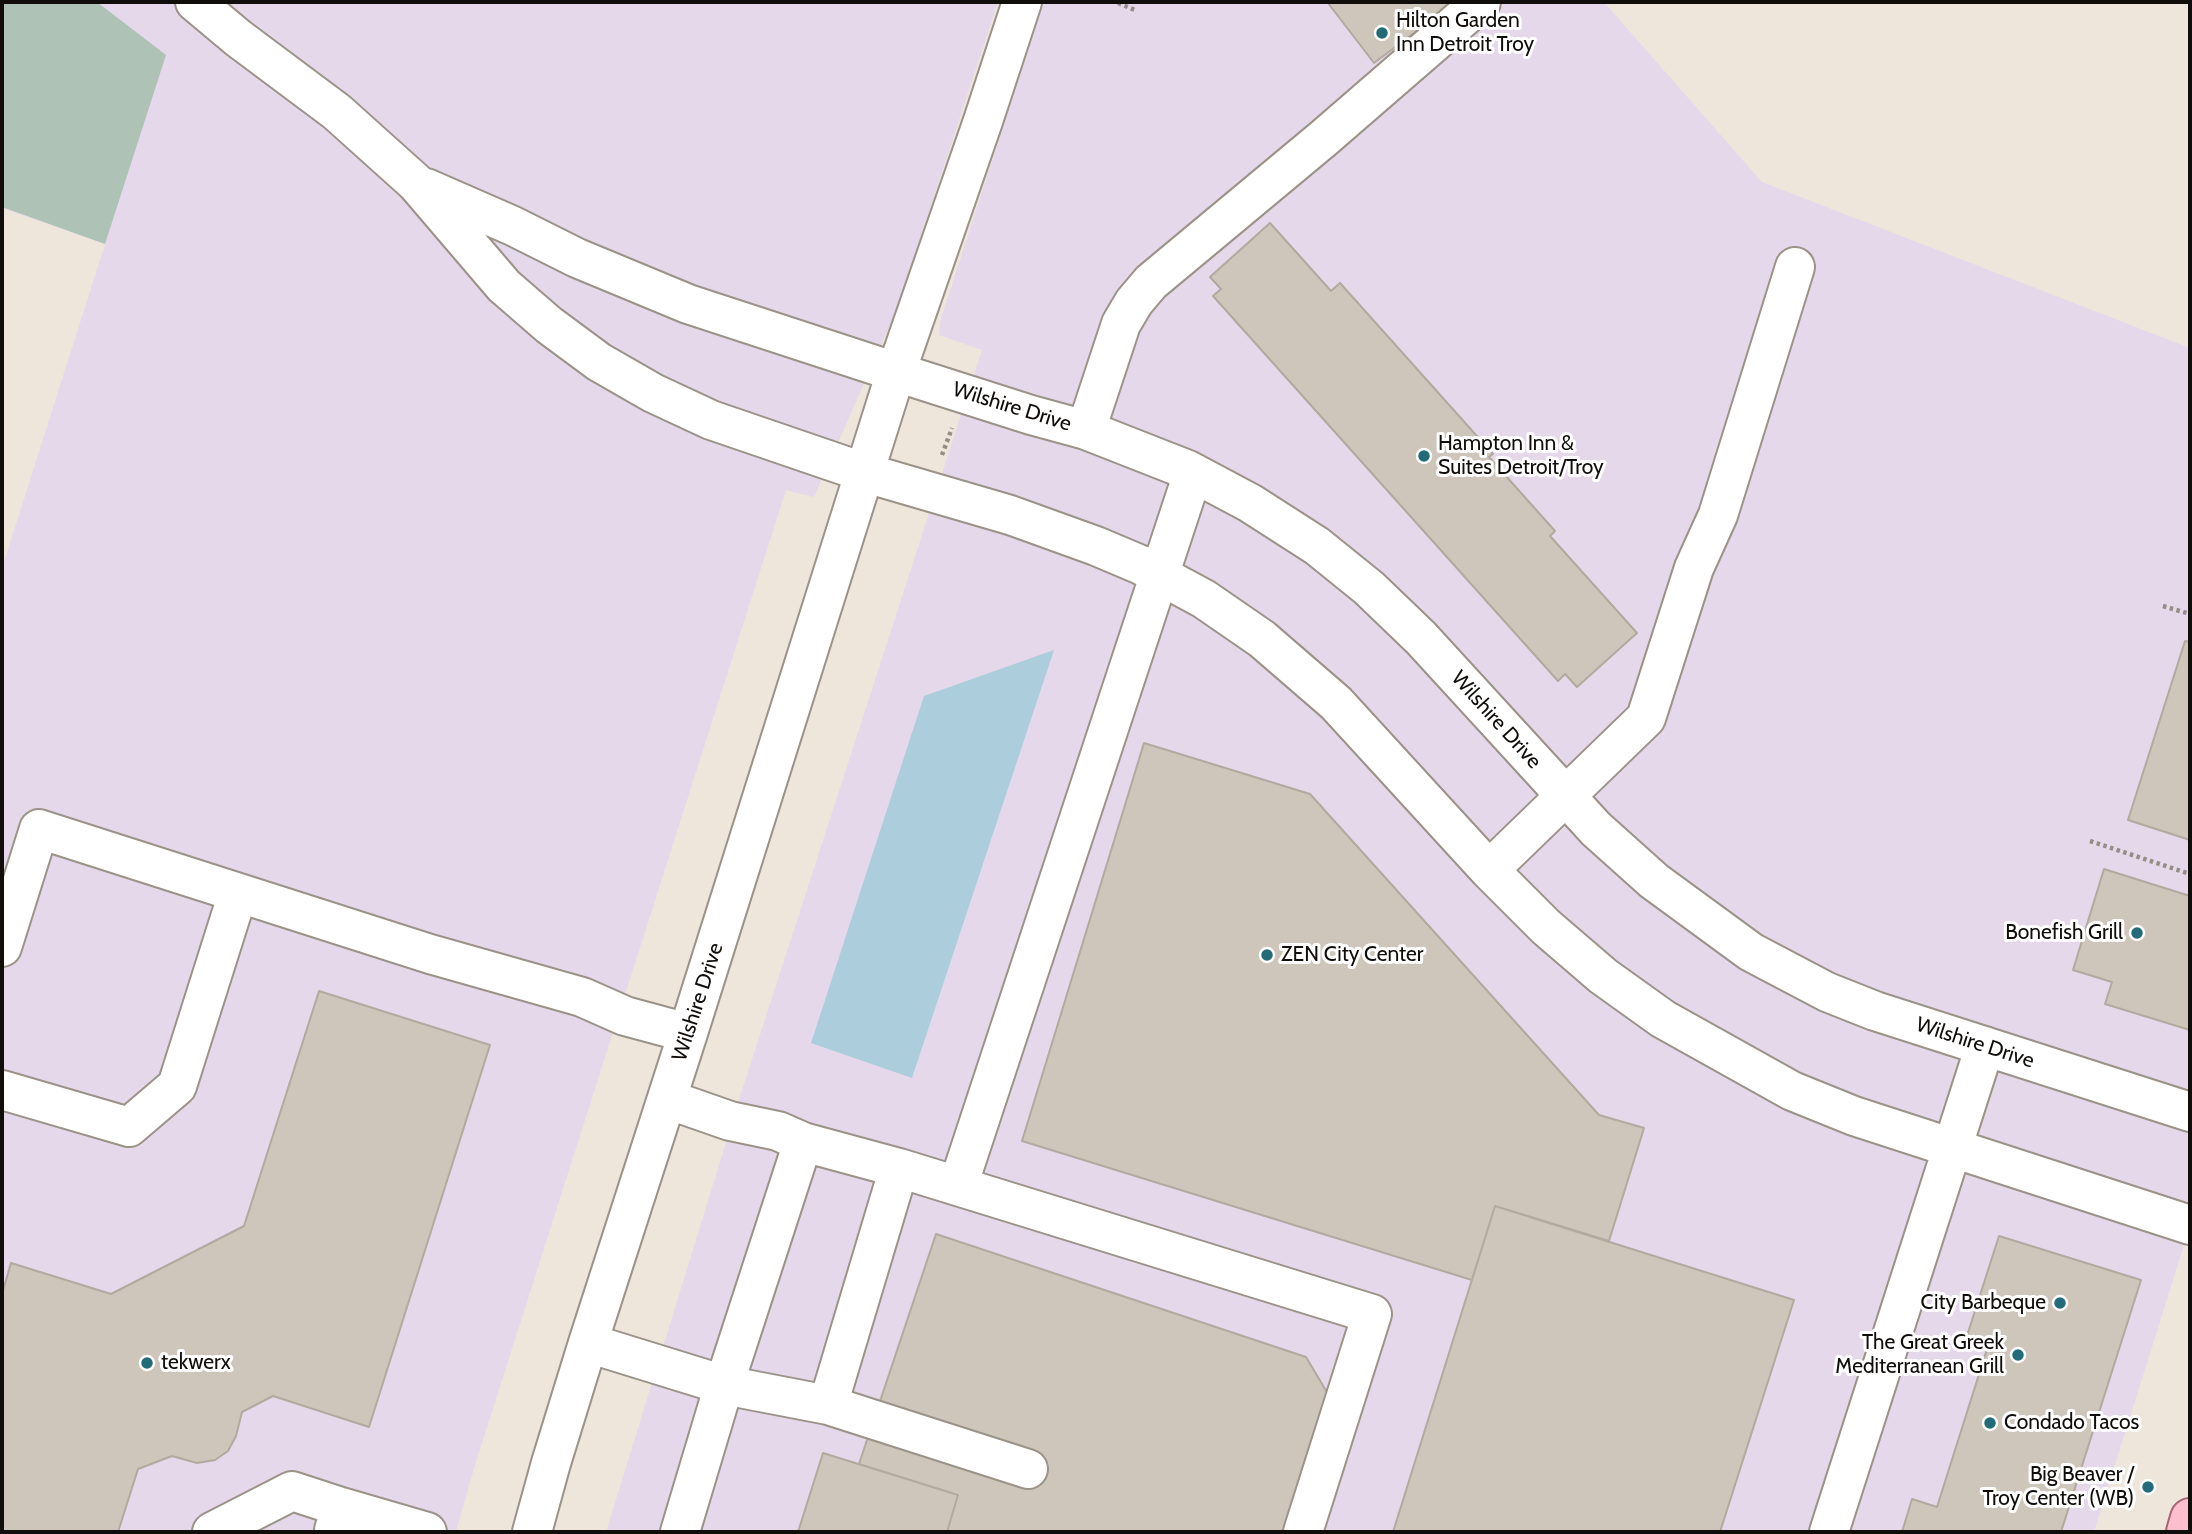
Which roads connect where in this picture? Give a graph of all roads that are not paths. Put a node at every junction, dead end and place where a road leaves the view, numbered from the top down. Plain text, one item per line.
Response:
1 (195, 2) edge
2 (1022, 2) edge
3 (1481, 2) edge
4 (416, 183) junction
5 (1795, 267) dead end
6 (896, 372) junction
7 (1086, 430) junction
8 (866, 473) junction
9 (1194, 473) junction
10 (1161, 576) junction
11 (1565, 796) junction
12 (1489, 870) junction
13 (238, 893) junction
14 (2, 947) edge
15 (688, 1032) junction
16 (1985, 1046) junction
17 (2, 1090) edge
18 (667, 1099) junction
19 (2190, 1112) edge
20 (803, 1142) junction
21 (1953, 1148) junction
22 (898, 1168) junction
23 (958, 1186) junction
24 (2190, 1225) edge
25 (588, 1343) junction
26 (724, 1385) junction
27 (828, 1405) junction
28 (1028, 1469) dead end
29 (2190, 1518) edge
30 (338, 1520) edge
31 (212, 1532) edge
32 (427, 1532) edge
33 (532, 1532) edge
34 (680, 1532) edge
35 (1303, 1532) edge
36 (1829, 1532) edge
37 (2186, 1532) edge

1 - 4 street
2 - 6 street
3 - 7 street
4 - 6 street
4 - 8 street
5 - 11 street
6 - 7 street, Wilshire Drive
6 - 8 street, Wilshire Drive
7 - 9 street, Wilshire Drive
8 - 10 street
8 - 15 street, Wilshire Drive
9 - 10 street
9 - 11 street, Wilshire Drive
10 - 12 street
10 - 23 street
11 - 12 street
11 - 16 street, Wilshire Drive
12 - 21 street
13 - 14 street
13 - 15 street
13 - 17 street
15 - 18 street, Wilshire Drive
16 - 19 street, Wilshire Drive
16 - 21 street
18 - 20 street
18 - 25 street, Wilshire Drive
20 - 22 street
20 - 26 street
21 - 24 street
21 - 36 street
22 - 23 street
22 - 27 street
23 - 35 street
25 - 26 street
25 - 33 street, Wilshire Drive
26 - 27 street
26 - 34 street
27 - 28 street
29 - 37 main road
30 - 31 street
30 - 32 street

